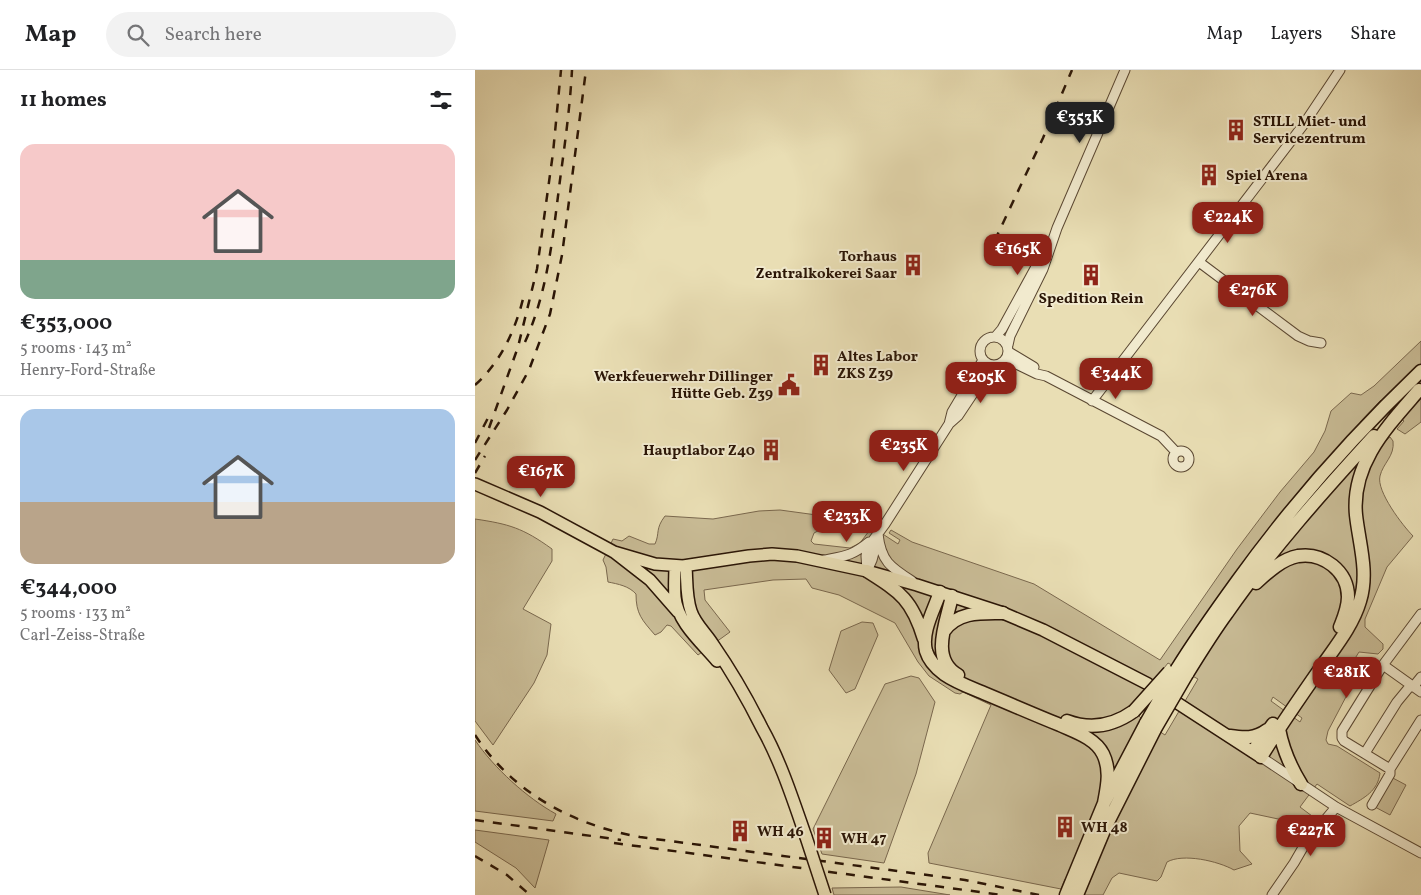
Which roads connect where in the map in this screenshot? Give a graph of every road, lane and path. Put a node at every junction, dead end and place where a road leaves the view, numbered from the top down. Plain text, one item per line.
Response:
1 (1125, 70) edge
2 (1340, 70) edge
3 (1057, 228) junction
4 (1199, 262) junction
5 (996, 336) junction
6 (1321, 343) dead end
7 (1007, 352) junction
8 (983, 360) junction
9 (993, 365) junction
10 (1421, 371) edge
11 (1420, 389) edge
12 (1092, 401) junction
13 (1394, 411) junction
14 (949, 424) junction
15 (1373, 434) junction
16 (1177, 452) dead end
17 (480, 487) edge
18 (879, 534) junction
19 (614, 552) junction
20 (820, 560) junction
21 (681, 566) junction
22 (867, 571) junction
23 (917, 585) junction
24 (946, 594) junction
25 (678, 612) junction
26 (1003, 612) junction
27 (1226, 613) junction
28 (1421, 614) edge
29 (944, 631) junction
30 (925, 641) junction
31 (1383, 665) junction
32 (1179, 670) junction
33 (1421, 677) edge
34 (1415, 688) edge
35 (750, 704) junction
36 (1421, 720) edge
37 (1151, 726) junction
38 (1276, 727) junction
39 (1230, 736) junction
40 (1365, 753) junction
41 (1257, 754) junction
42 (1390, 769) junction
43 (1301, 784) junction
44 (1104, 803) junction
45 (1372, 805) dead end
46 (1336, 807) junction
47 (1421, 853) edge
48 (1076, 887) edge
49 (825, 895) edge
50 (1066, 895) edge
51 (1272, 895) edge

1 - 3 street
2 - 4 street
3 - 5 street
3 - 7 street
4 - 6 street
4 - 12 street
5 - 7 street
5 - 8 street
7 - 9 street
7 - 12 street
8 - 9 street
8 - 14 street
9 - 14 street
10 - 13 highway
11 - 13 highway
12 - 16 street
13 - 15 highway
14 - 18 street
15 - 27 highway
15 - 32 highway
15 - 38 highway
17 - 19 main road
18 - 20 street
18 - 22 street
18 - 23 street
19 - 21 main road
19 - 25 main road
20 - 21 main road
20 - 22 main road
21 - 25 main road
21 - 35 main road
22 - 23 main road
22 - 30 highway
23 - 24 main road
24 - 26 main road
24 - 29 highway
24 - 30 highway
25 - 35 main road
26 - 29 highway
26 - 39 main road
27 - 32 highway
27 - 38 highway
28 - 31 street
29 - 32 highway, bridge
30 - 44 highway
31 - 34 street
31 - 40 street
32 - 37 highway, bridge
33 - 34 street
34 - 40 street
35 - 49 main road, bridge
36 - 42 street
37 - 44 highway
37 - 48 highway
38 - 39 highway
38 - 41 highway
38 - 43 highway
39 - 41 main road
40 - 42 street
41 - 43 street
42 - 45 street
43 - 46 street
44 - 48 highway
46 - 47 street
46 - 51 street
48 - 50 highway

